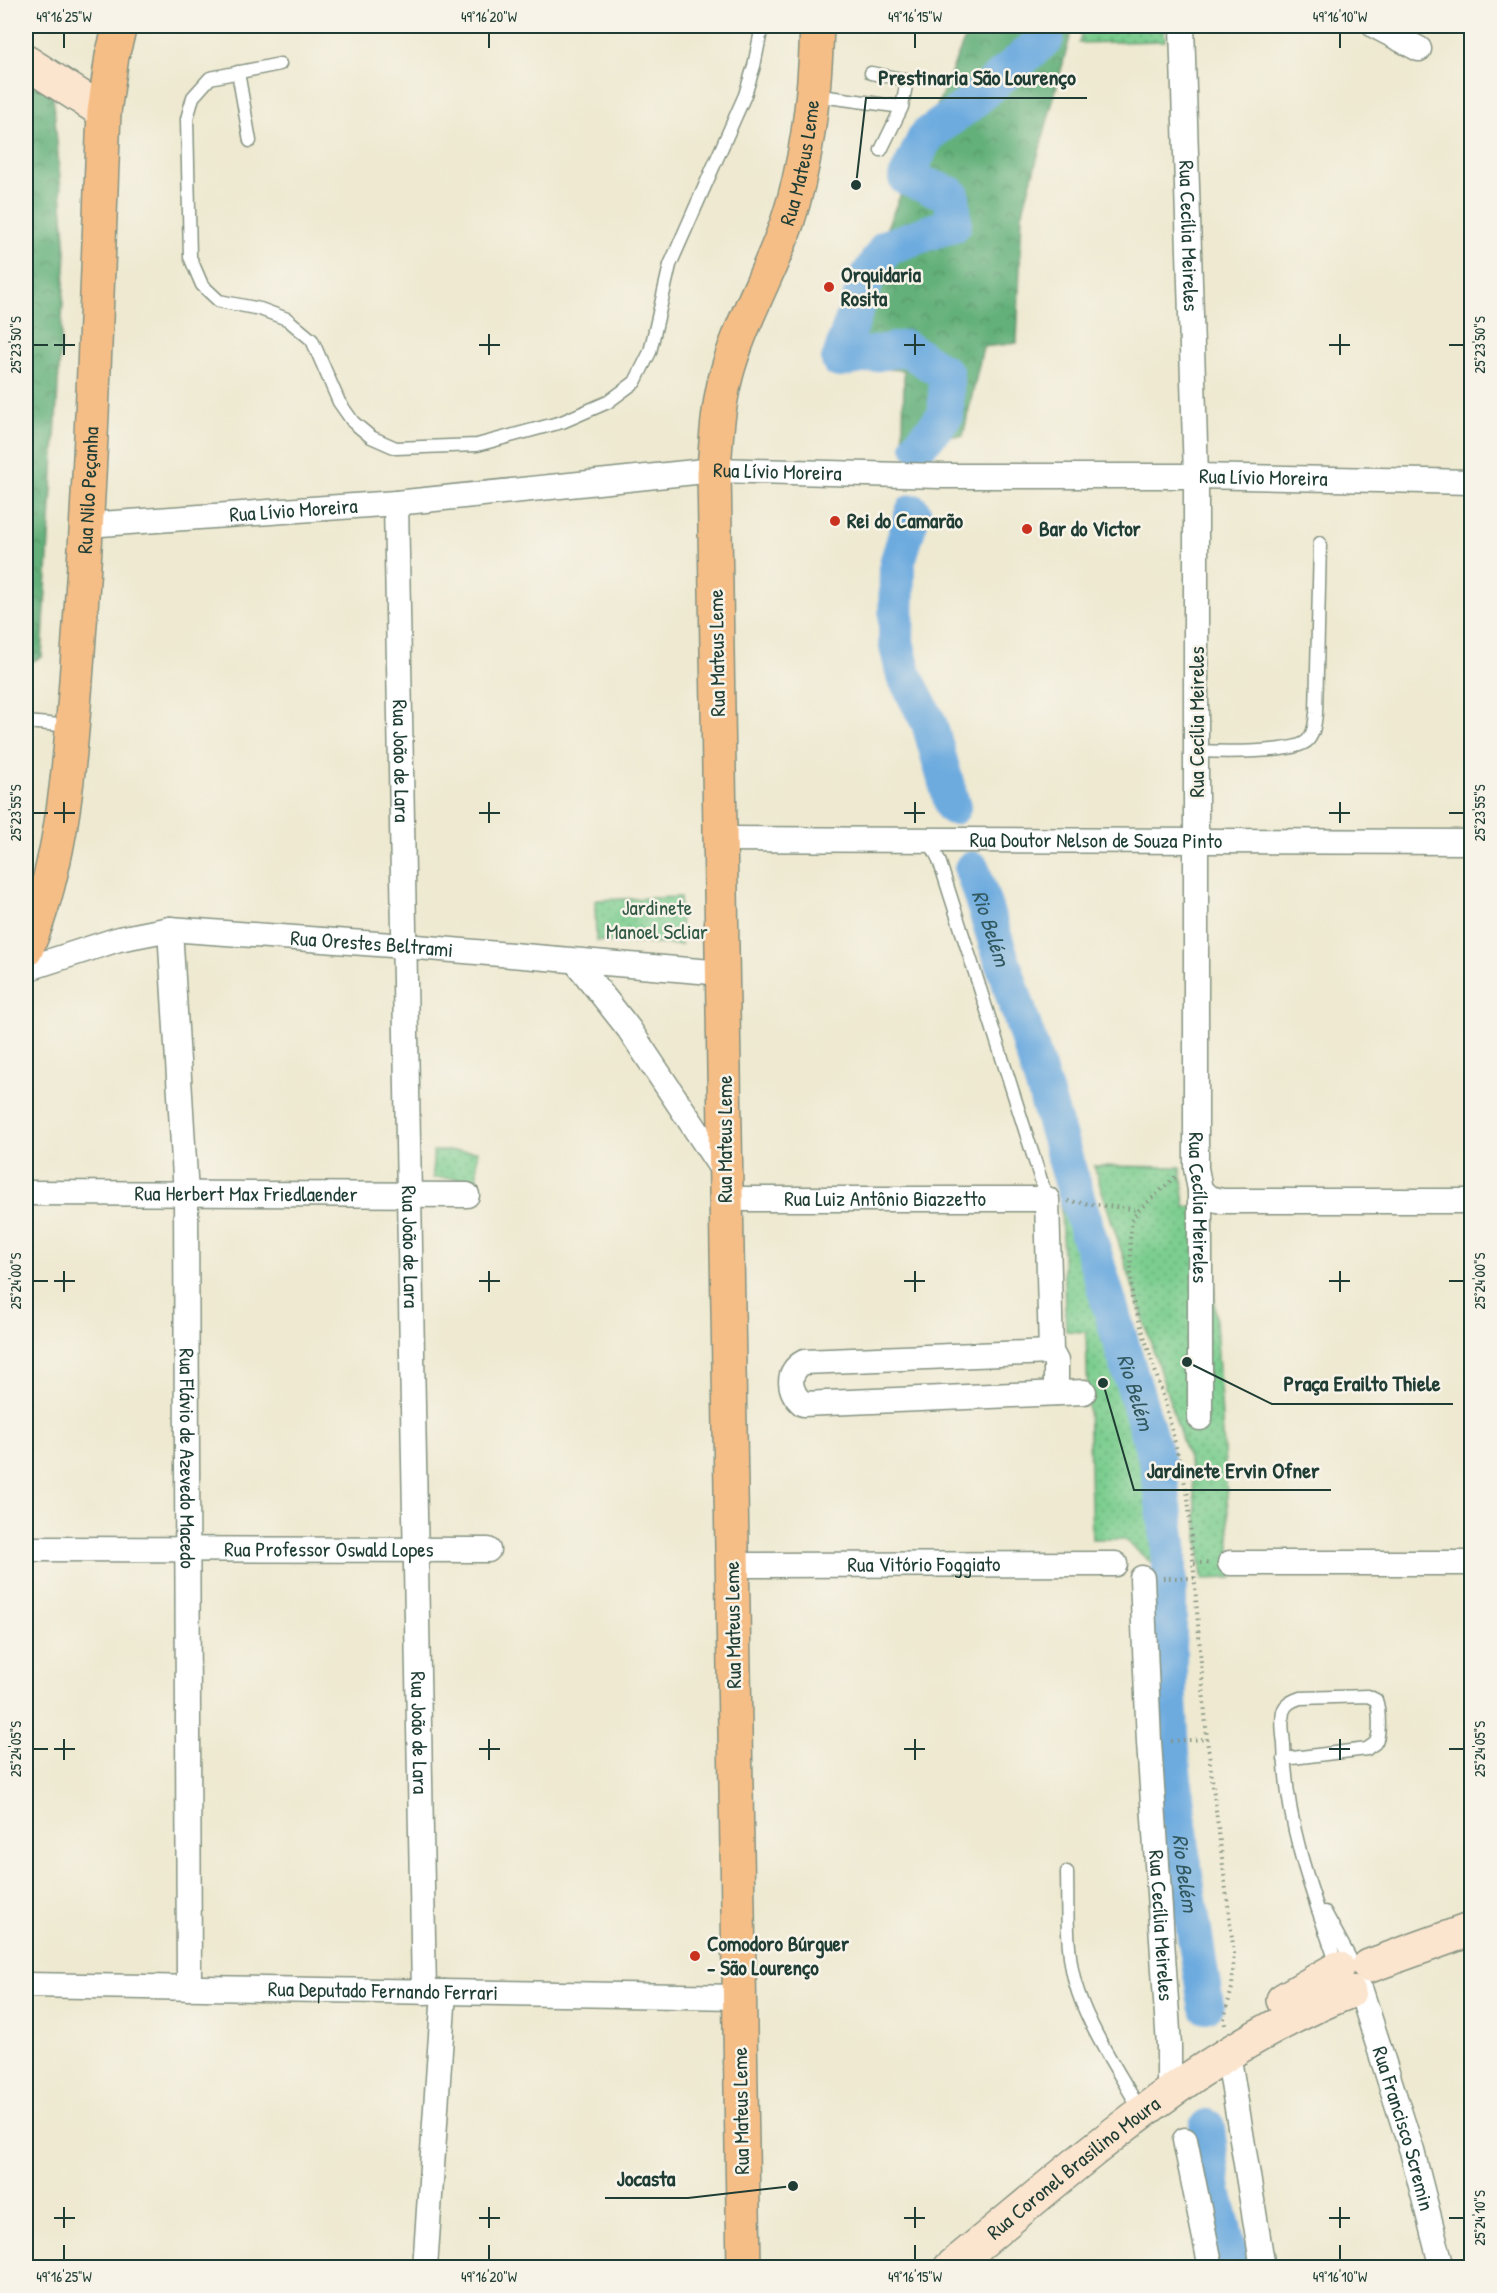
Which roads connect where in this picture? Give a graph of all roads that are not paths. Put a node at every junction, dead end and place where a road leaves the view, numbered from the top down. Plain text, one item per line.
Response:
1 (120, 26) edge
2 (762, 26) edge
3 (817, 26) edge
4 (1182, 26) edge
5 (1375, 26) edge
6 (1419, 49) dead end
7 (26, 62) edge
8 (280, 63) dead end
9 (238, 72) junction
10 (871, 73) dead end
11 (812, 94) junction
12 (902, 107) junction
13 (104, 112) junction
14 (250, 141) dead end
15 (881, 150) dead end
16 (714, 470) junction
17 (1196, 476) junction
18 (1472, 482) edge
19 (396, 503) junction
20 (87, 525) junction
21 (1320, 543) dead end
22 (26, 722) edge
23 (72, 726) junction
24 (1197, 751) junction
25 (721, 839) junction
26 (929, 840) junction
27 (1197, 841) junction
28 (1472, 842) edge
29 (170, 929) junction
30 (405, 946) junction
31 (26, 950) edge
32 (576, 962) junction
33 (26, 969) edge
34 (723, 973) junction
35 (726, 1187) junction
36 (1200, 1190) junction
37 (26, 1193) edge
38 (186, 1194) junction
39 (410, 1195) junction
40 (467, 1195) dead end
41 (1059, 1200) junction
42 (1472, 1201) edge
43 (1051, 1352) junction
44 (1084, 1392) dead end
45 (1056, 1393) junction
46 (1200, 1418) dead end
47 (26, 1549) edge
48 (187, 1550) junction
49 (416, 1550) junction
50 (488, 1550) dead end
51 (1230, 1563) dead end
52 (1472, 1563) edge
53 (1115, 1564) dead end
54 (732, 1565) junction
55 (1151, 1578) road end
56 (1284, 1759) junction
57 (1067, 1872) dead end
58 (1472, 1929) edge
59 (1354, 1975) junction
60 (26, 1985) edge
61 (189, 1988) junction
62 (434, 1992) junction
63 (739, 1997) junction
64 (1228, 2053) junction
65 (1169, 2092) junction
66 (1142, 2113) junction
67 (1185, 2140) dead end
68 (425, 2268) edge
69 (744, 2268) edge
70 (950, 2268) edge
71 (1211, 2268) edge
72 (1263, 2268) edge
73 (1442, 2268) edge

1 - 13 main road, Rua Nilo Peçanha
2 - 9 lane
3 - 11 main road, Rua Mateus Leme
4 - 17 street, Rua Cecília Meireles
5 - 6 street
7 - 13 street
8 - 9 lane
9 - 14 lane
10 - 12 lane
11 - 12 lane
11 - 16 main road, Rua Mateus Leme
12 - 15 lane
13 - 20 main road, Rua Nilo Peçanha
16 - 17 street, Rua Lívio Moreira
16 - 19 street, Rua Lívio Moreira
16 - 25 main road, Rua Mateus Leme
17 - 18 street, Rua Lívio Moreira
17 - 24 street, Rua Cecília Meireles
19 - 20 street, Rua Lívio Moreira
19 - 30 street, Rua João de Lara
20 - 23 main road, Rua Nilo Peçanha
21 - 24 lane
22 - 23 lane
23 - 31 main road, Rua Nilo Peçanha
24 - 27 street, Rua Cecília Meireles
25 - 26 street, Rua Doutor Nelson de Souza Pinto
25 - 34 main road, Rua Mateus Leme
26 - 27 street, Rua Doutor Nelson de Souza Pinto
26 - 41 lane
27 - 28 street, Rua Doutor Nelson de Souza Pinto
27 - 36 street, Rua Cecília Meireles
29 - 30 street, Rua Orestes Beltrami
29 - 33 street, Rua Orestes Beltrami
29 - 38 street, Rua Flávio de Azevedo Macedo
30 - 32 street, Rua Orestes Beltrami
30 - 39 street, Rua João de Lara
32 - 34 street, Rua Orestes Beltrami
32 - 35 street
34 - 35 main road, Rua Mateus Leme
35 - 41 street, Rua Luiz Antônio Biazzetto
35 - 54 main road, Rua Mateus Leme
36 - 42 street
36 - 46 street, Rua Cecília Meireles
37 - 38 street, Rua Herbert Max Friedlaender
38 - 39 street, Rua Herbert Max Friedlaender
38 - 48 street, Rua Flávio de Azevedo Macedo
39 - 40 street, Rua Herbert Max Friedlaender
39 - 49 street, Rua João de Lara
41 - 43 street
43 - 45 street
43 - 45 street
44 - 45 street
47 - 48 street, Rua Professor Oswald Lopes
48 - 49 street, Rua Professor Oswald Lopes
48 - 61 street, Rua Flávio de Azevedo Macedo
49 - 50 street, Rua Professor Oswald Lopes
49 - 62 street, Rua João de Lara
51 - 52 street
53 - 54 street, Rua Vitório Foggiato
54 - 63 main road, Rua Mateus Leme
55 - 65 street, Rua Cecília Meireles
56 - 56 lane
56 - 59 lane
57 - 66 lane
58 - 59 street, Rua Coronel Brasilino Moura
59 - 64 street, Rua Coronel Brasilino Moura
59 - 65 street, Rua Coronel Brasilino Moura
59 - 73 street, Rua Francisco Scremin
60 - 61 street, Rua Deputado Fernando Ferrari
61 - 62 street, Rua Deputado Fernando Ferrari
62 - 63 street, Rua Deputado Fernando Ferrari
62 - 68 street, Rua João de Lara
63 - 69 main road, Rua Mateus Leme
64 - 65 street, Rua Coronel Brasilino Moura
64 - 72 street
65 - 66 street, Rua Coronel Brasilino Moura
66 - 70 street, Rua Coronel Brasilino Moura
67 - 71 street

